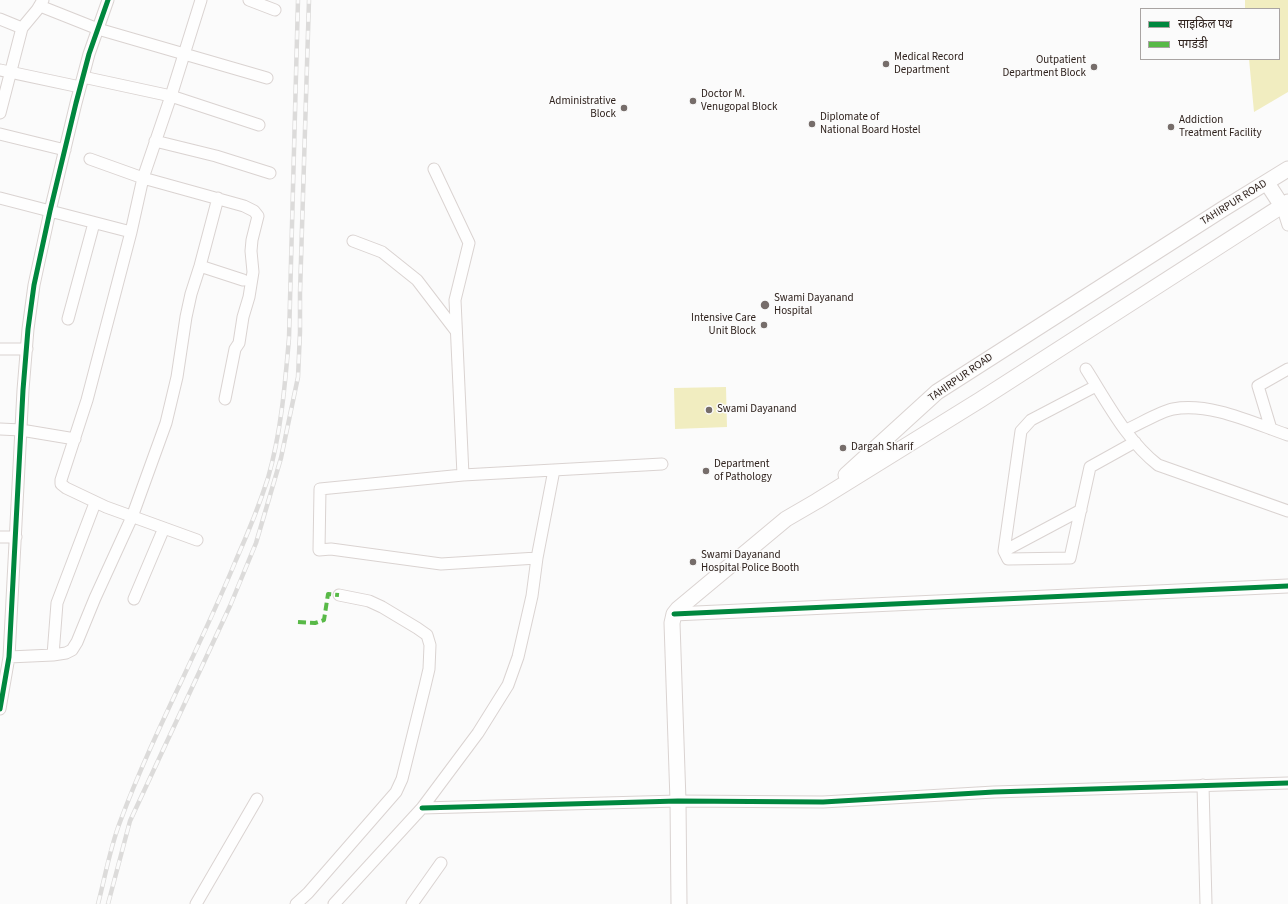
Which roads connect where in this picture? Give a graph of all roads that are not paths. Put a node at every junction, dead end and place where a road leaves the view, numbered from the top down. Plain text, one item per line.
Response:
1 (108, 0) edge
2 (201, 0) edge
3 (249, 0) edge
4 (41, 3) edge
5 (275, 10) dead end
6 (0, 19) edge
7 (22, 28) junction
8 (98, 29) junction
9 (184, 52) junction
10 (5, 72) edge
11 (267, 78) dead end
12 (82, 82) junction
13 (171, 96) junction
14 (0, 113) edge
15 (259, 125) dead end
16 (0, 134) edge
17 (155, 141) junction
18 (65, 150) junction
19 (90, 159) dead end
20 (434, 169) dead end
21 (1288, 169) edge
22 (270, 173) dead end
23 (143, 178) junction
24 (1267, 182) junction
25 (0, 198) edge
26 (218, 198) junction
27 (1285, 204) edge
28 (50, 211) junction
29 (94, 223) junction
30 (1288, 225) edge
31 (131, 232) junction
32 (353, 241) dead end
33 (200, 266) junction
34 (243, 280) dead end
35 (68, 319) dead end
36 (456, 331) junction
37 (0, 349) edge
38 (27, 349) junction
39 (1086, 369) dead end
40 (1288, 369) edge
41 (1096, 386) junction
42 (224, 399) dead end
43 (910, 417) junction
44 (0, 429) edge
45 (1271, 429) junction
46 (21, 430) junction
47 (1126, 430) junction
48 (1288, 435) edge
49 (922, 436) junction
50 (75, 439) junction
51 (1135, 442) junction
52 (662, 464) dead end
53 (554, 470) junction
54 (464, 475) junction
55 (817, 501) junction
56 (95, 503) junction
57 (1081, 510) junction
58 (1288, 511) edge
59 (132, 517) junction
60 (164, 528) junction
61 (0, 536) edge
62 (16, 537) junction
63 (198, 540) dead end
64 (1004, 551) junction
65 (537, 558) junction
66 (1288, 586) edge
67 (339, 595) dead end
68 (134, 600) dead end
69 (674, 614) junction
70 (53, 655) junction
71 (5, 661) edge
72 (0, 709) edge
73 (1288, 784) edge
74 (1203, 785) junction
75 (257, 799) dead end
76 (678, 801) junction
77 (422, 808) junction
78 (441, 863) dead end
79 (196, 904) edge
80 (296, 904) edge
81 (334, 904) edge
82 (412, 904) edge
83 (679, 904) edge
84 (1206, 904) edge

1 - 8 street
2 - 9 street
3 - 5 street
4 - 7 street
4 - 8 street
6 - 7 street
7 - 10 street
8 - 9 street
8 - 12 street
9 - 11 street
9 - 13 street
10 - 12 street
10 - 14 street
12 - 13 street
12 - 18 street
13 - 15 street
13 - 17 street
16 - 18 street
17 - 22 street
17 - 23 street
18 - 28 street
19 - 23 street
20 - 36 street
21 - 24 main road, TAHIRPUR ROAD
23 - 26 street
23 - 31 street
24 - 27 main road
24 - 43 main road, TAHIRPUR ROAD
25 - 28 street
26 - 33 street
26 - 42 street
27 - 30 street
27 - 49 main road
28 - 29 street
28 - 38 street
29 - 31 street
29 - 35 street
31 - 50 street
32 - 36 street
33 - 34 street
33 - 59 street
36 - 54 street
37 - 38 street
38 - 46 street
39 - 41 street
40 - 45 street
41 - 47 street
41 - 64 street
43 - 49 main road
43 - 55 main road, TAHIRPUR ROAD
44 - 46 street
45 - 47 street
45 - 48 street
46 - 50 street
46 - 62 street
47 - 51 street
49 - 55 main road
50 - 56 street
51 - 57 street
51 - 58 street
52 - 53 street
53 - 54 street
53 - 65 street
54 - 65 street
55 - 69 main road
56 - 59 street
56 - 70 street
57 - 64 street
57 - 64 street
59 - 60 street
59 - 70 street
60 - 63 street
60 - 68 street
61 - 62 street
62 - 71 street
65 - 77 street
66 - 69 street
67 - 80 street
69 - 76 main road
70 - 71 street
71 - 72 street
73 - 74 street
74 - 76 street
74 - 84 street
75 - 79 street
76 - 77 street
76 - 83 main road
77 - 81 street
78 - 82 street

